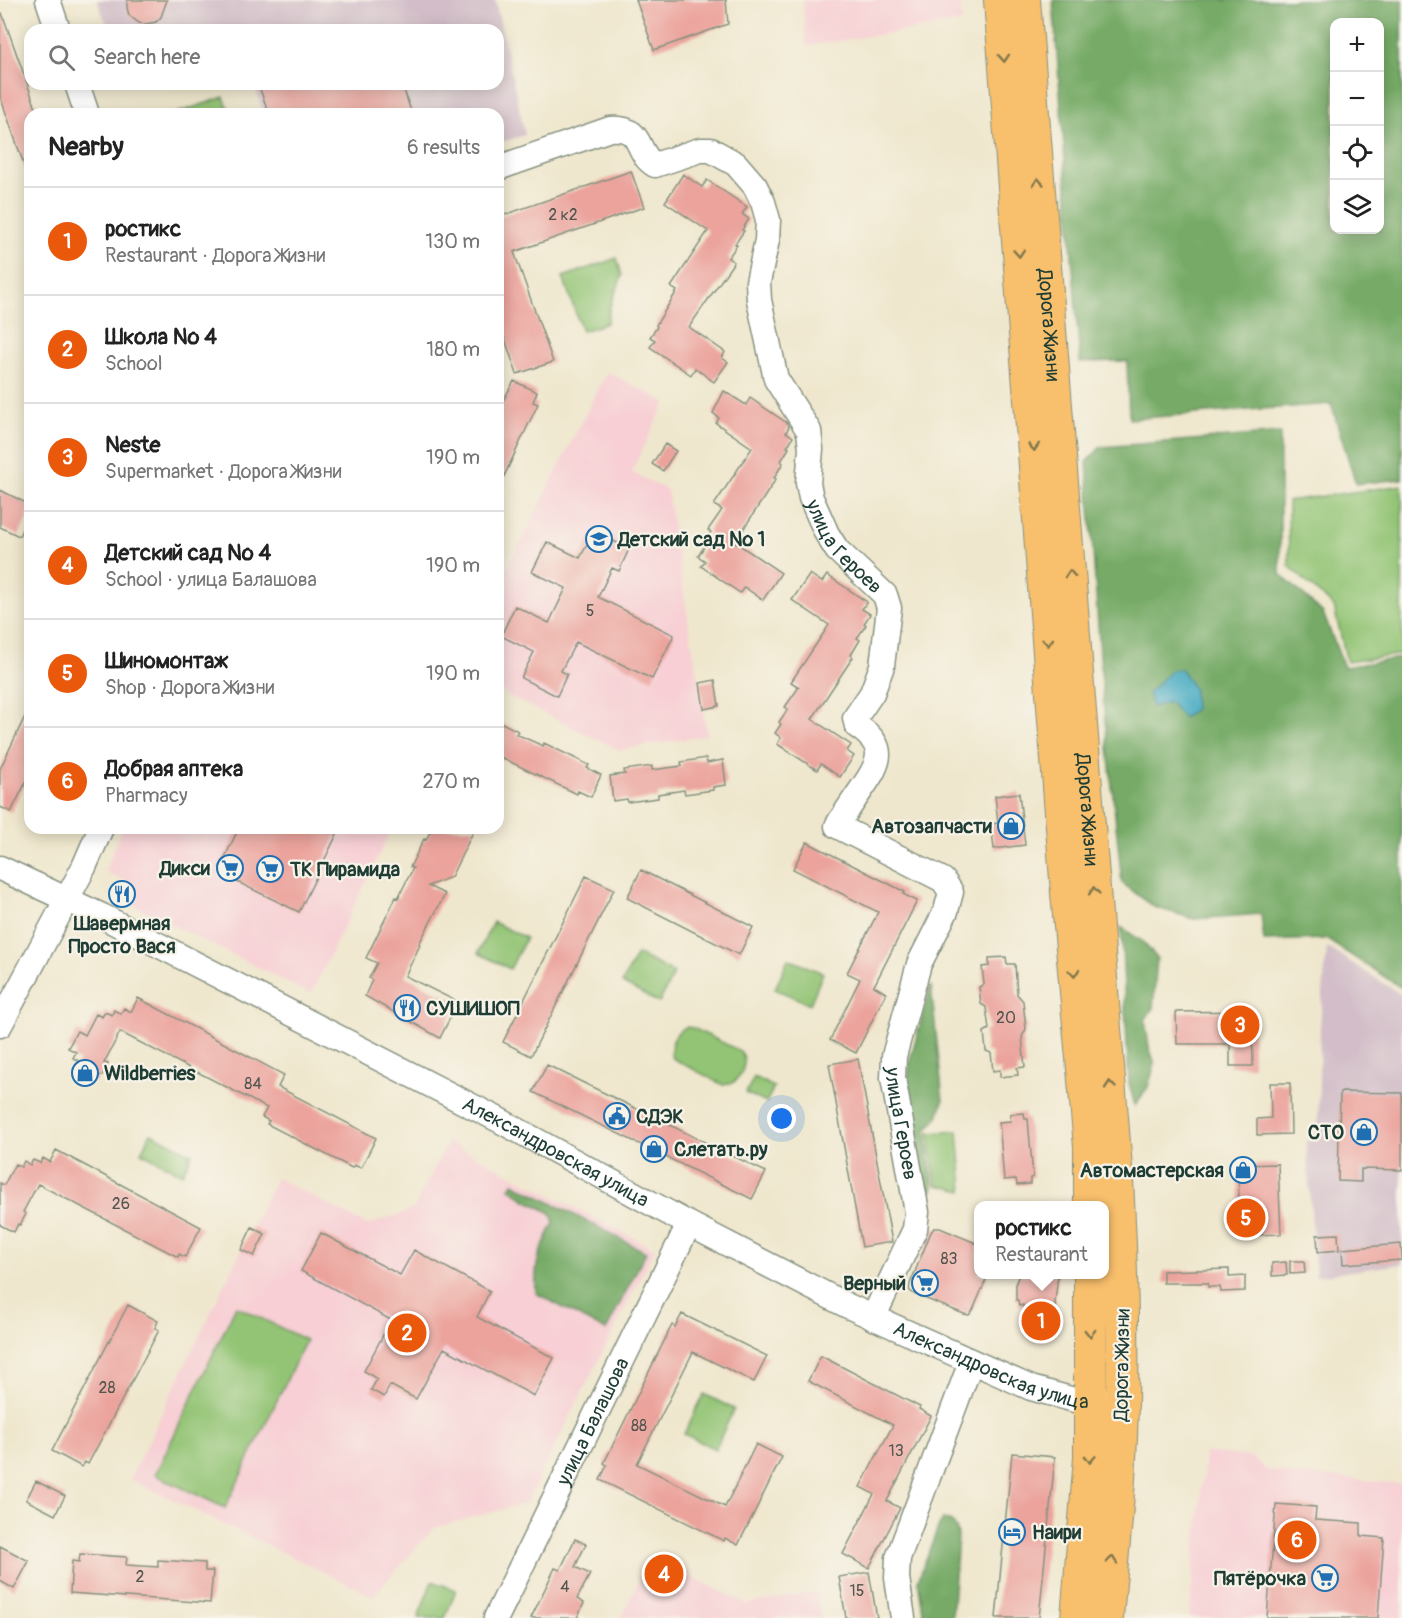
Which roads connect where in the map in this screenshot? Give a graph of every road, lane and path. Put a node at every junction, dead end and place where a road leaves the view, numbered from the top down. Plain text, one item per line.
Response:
1 (48, 0) edge
2 (1000, 0) edge
3 (1024, 0) edge
4 (56, 24) edge
5 (79, 90) edge
6 (85, 108) edge
7 (504, 166) edge
8 (98, 834) edge
9 (0, 868) edge
10 (67, 899) junction
11 (0, 1025) edge
12 (1090, 1201) edge
13 (688, 1224) junction
14 (1090, 1279) edge
15 (873, 1318) junction
16 (971, 1362) junction
17 (1090, 1401) junction
18 (1122, 1402) junction
19 (496, 1618) edge
20 (903, 1618) edge
21 (1077, 1618) edge
22 (1107, 1618) edge

1 - 4 street
2 -> 12 main road, Дорога Жизни
18 -> 3 main road, Дорога Жизни
5 - 6 street
7 - 15 street, улица Героев
8 - 10 street
9 - 10 street, Александровская улица
10 - 11 street
10 - 13 street, Александровская улица
13 - 15 street, Александровская улица
13 - 19 street, улица Балашова
14 -> 17 main road, Дорога Жизни
15 - 16 street, Александровская улица
16 - 17 street, Александровская улица
16 - 20 street
17 - 18 street, Александровская улица
17 -> 21 main road, Дорога Жизни
22 -> 18 main road, Дорога Жизни

